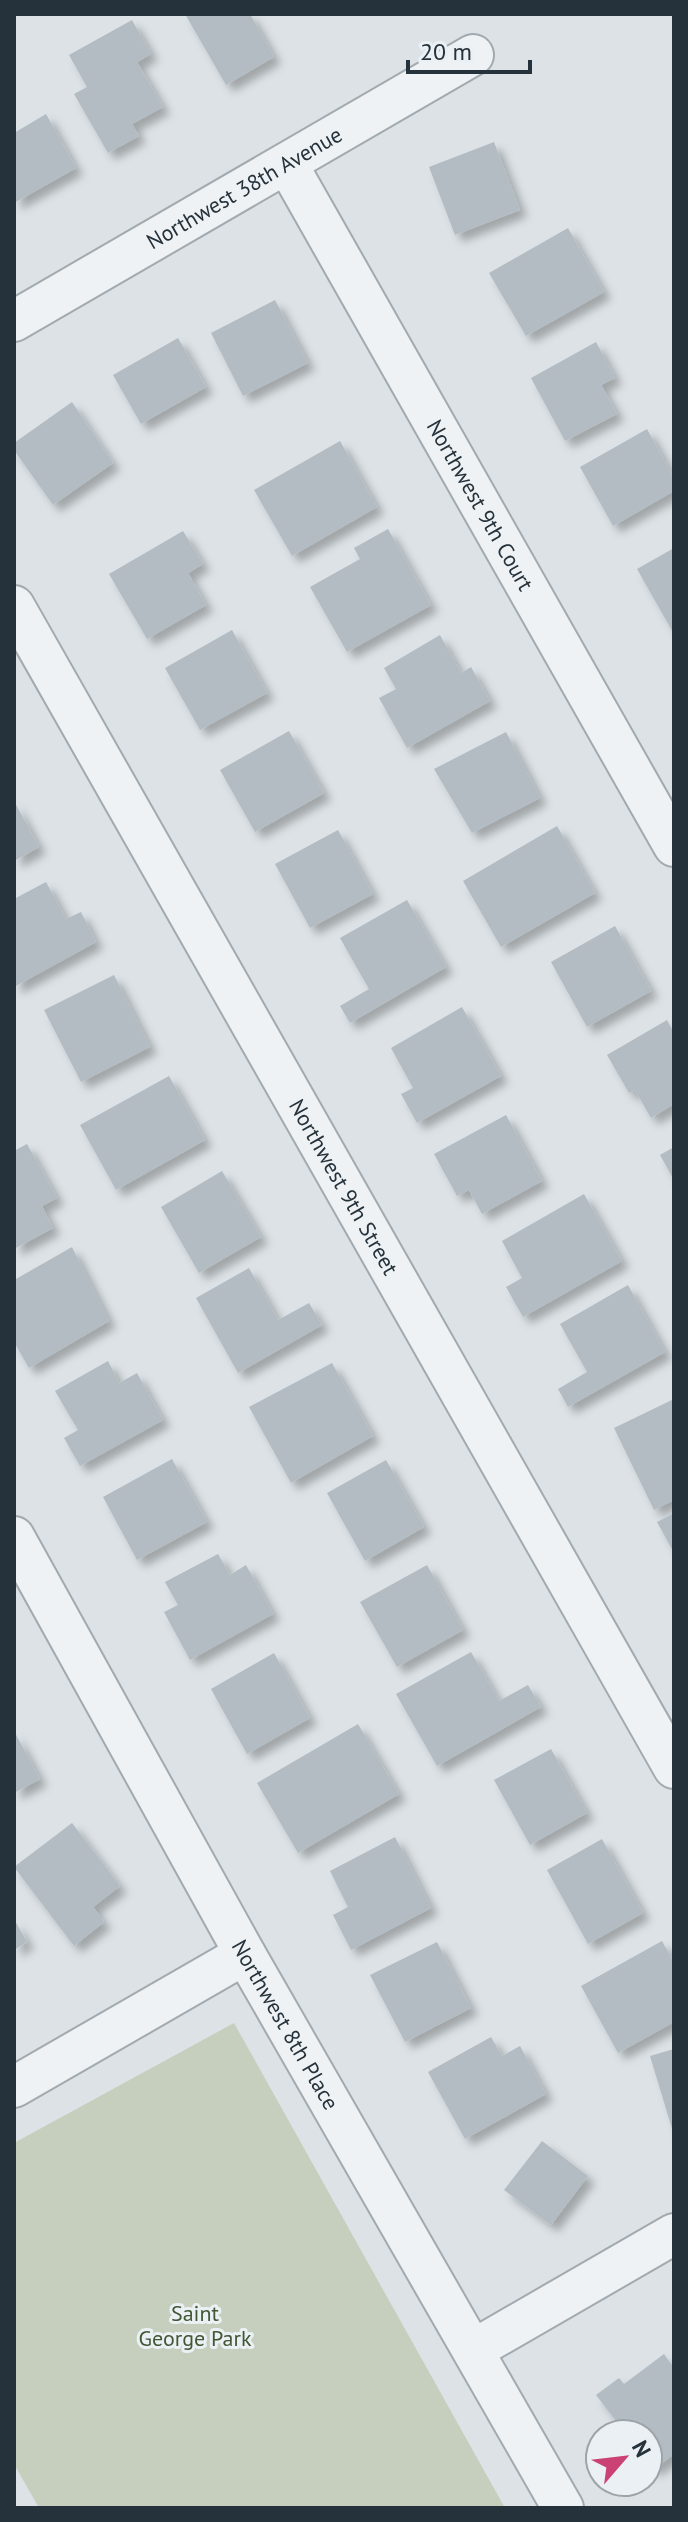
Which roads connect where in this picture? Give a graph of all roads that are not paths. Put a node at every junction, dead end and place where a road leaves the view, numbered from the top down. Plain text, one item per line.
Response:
1 (473, 55) dead end
2 (287, 164) junction
3 (14, 321) edge
4 (14, 606) edge
5 (674, 846) edge
6 (14, 1537) edge
7 (674, 1768) edge
8 (245, 1954) junction
9 (14, 2087) edge
10 (674, 2234) edge
11 (473, 2350) junction
12 (563, 2508) edge

1 - 2 street, Northwest 38th Avenue
2 - 3 street, Northwest 38th Avenue
2 - 5 street, Northwest 9th Court
4 - 7 street, Northwest 9th Street
6 - 8 street, Northwest 8th Place
8 - 9 street
8 - 11 street, Northwest 8th Place
10 - 11 street
11 - 12 street, Northwest 8th Place

